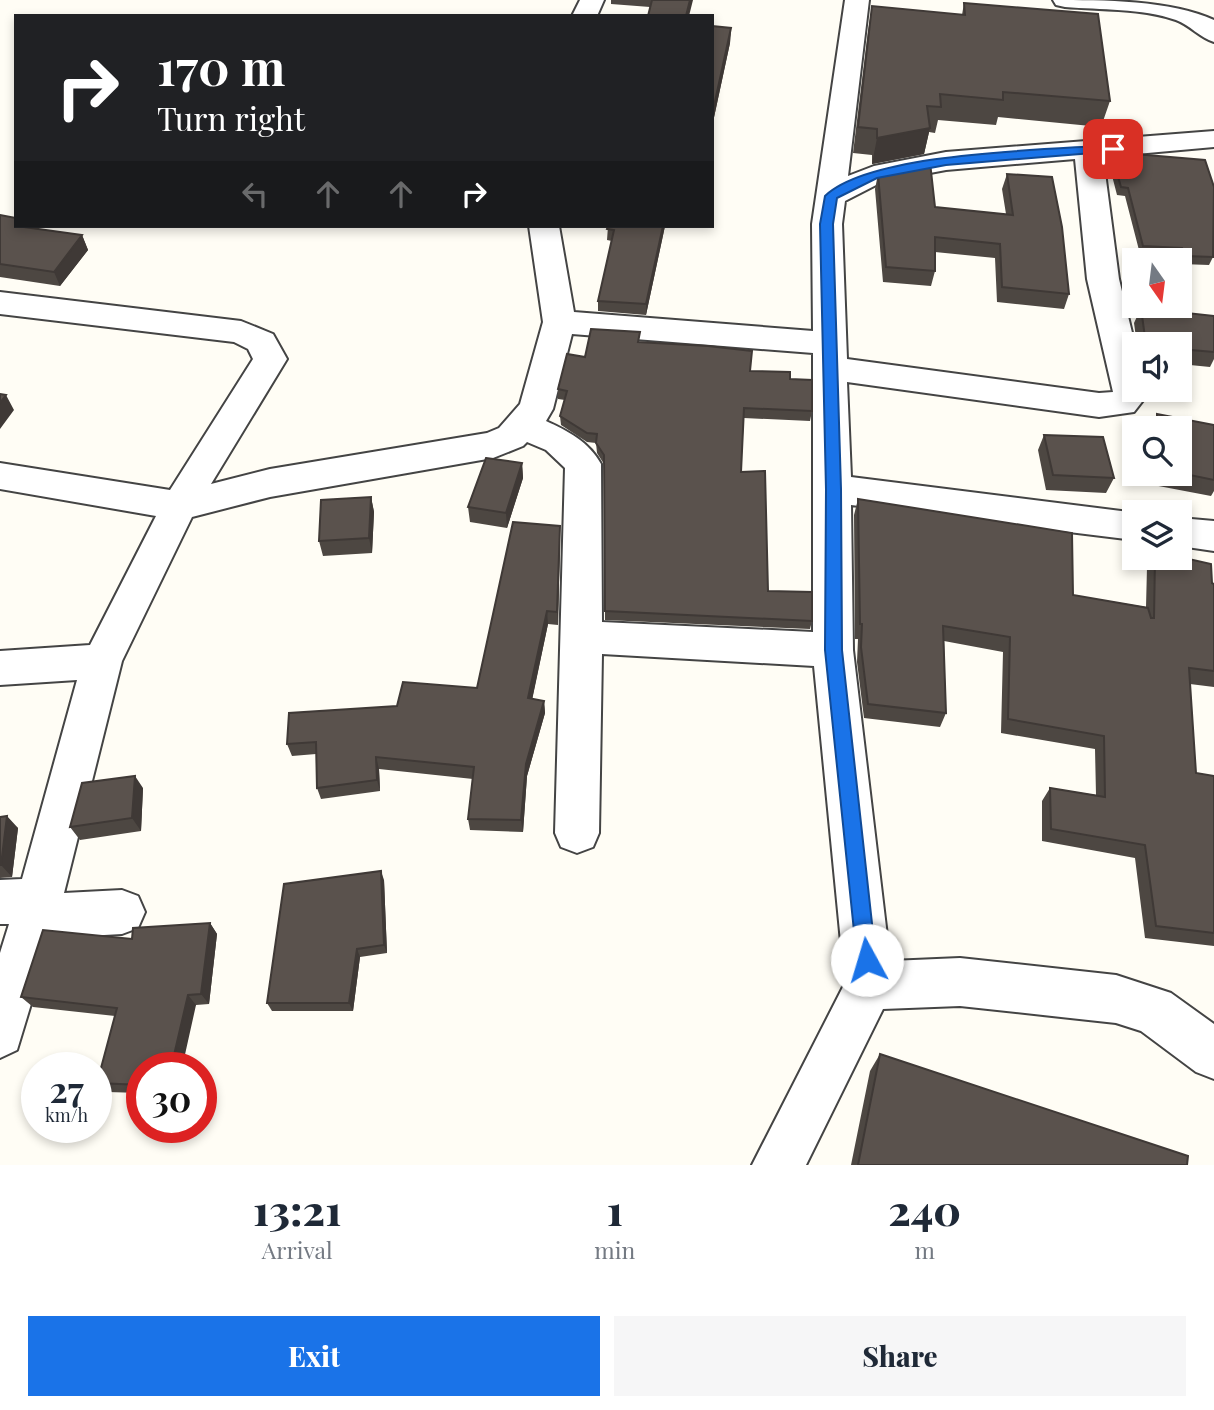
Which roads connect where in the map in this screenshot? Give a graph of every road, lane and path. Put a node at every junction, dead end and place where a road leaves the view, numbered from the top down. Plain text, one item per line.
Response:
1 (857, 0) edge
2 (1065, 0) edge
3 (1137, 3) edge
4 (1214, 34) edge
5 (1214, 139) edge
6 (1088, 151) junction
7 (831, 196) junction
8 (544, 228) edge
9 (0, 303) edge
10 (559, 322) junction
11 (828, 356) junction
12 (523, 425) junction
13 (0, 476) edge
14 (833, 489) junction
15 (178, 506) junction
16 (1122, 525) edge
17 (1192, 533) edge
18 (1214, 536) edge
19 (582, 637) junction
20 (833, 650) junction
21 (102, 662) junction
22 (0, 668) edge
23 (578, 834) dead end
24 (24, 906) edge
25 (122, 912) dead end
26 (869, 986) junction
27 (0, 1033) edge
28 (1214, 1054) edge
29 (778, 1165) edge

1 - 7 street
2 - 3 street
3 - 4 street
5 - 6 street
6 - 7 street
6 - 11 street
7 - 11 street
8 - 10 street
9 - 15 street
10 - 11 street
10 - 12 street
11 - 14 street
12 - 15 street
12 - 19 street
13 - 15 street
14 - 16 street
14 - 20 street
15 - 21 street
17 - 18 street
19 - 20 street
19 - 23 street
20 - 26 street
21 - 22 street
21 - 24 street
24 - 25 street
24 - 27 street
26 - 28 street
26 - 29 street

